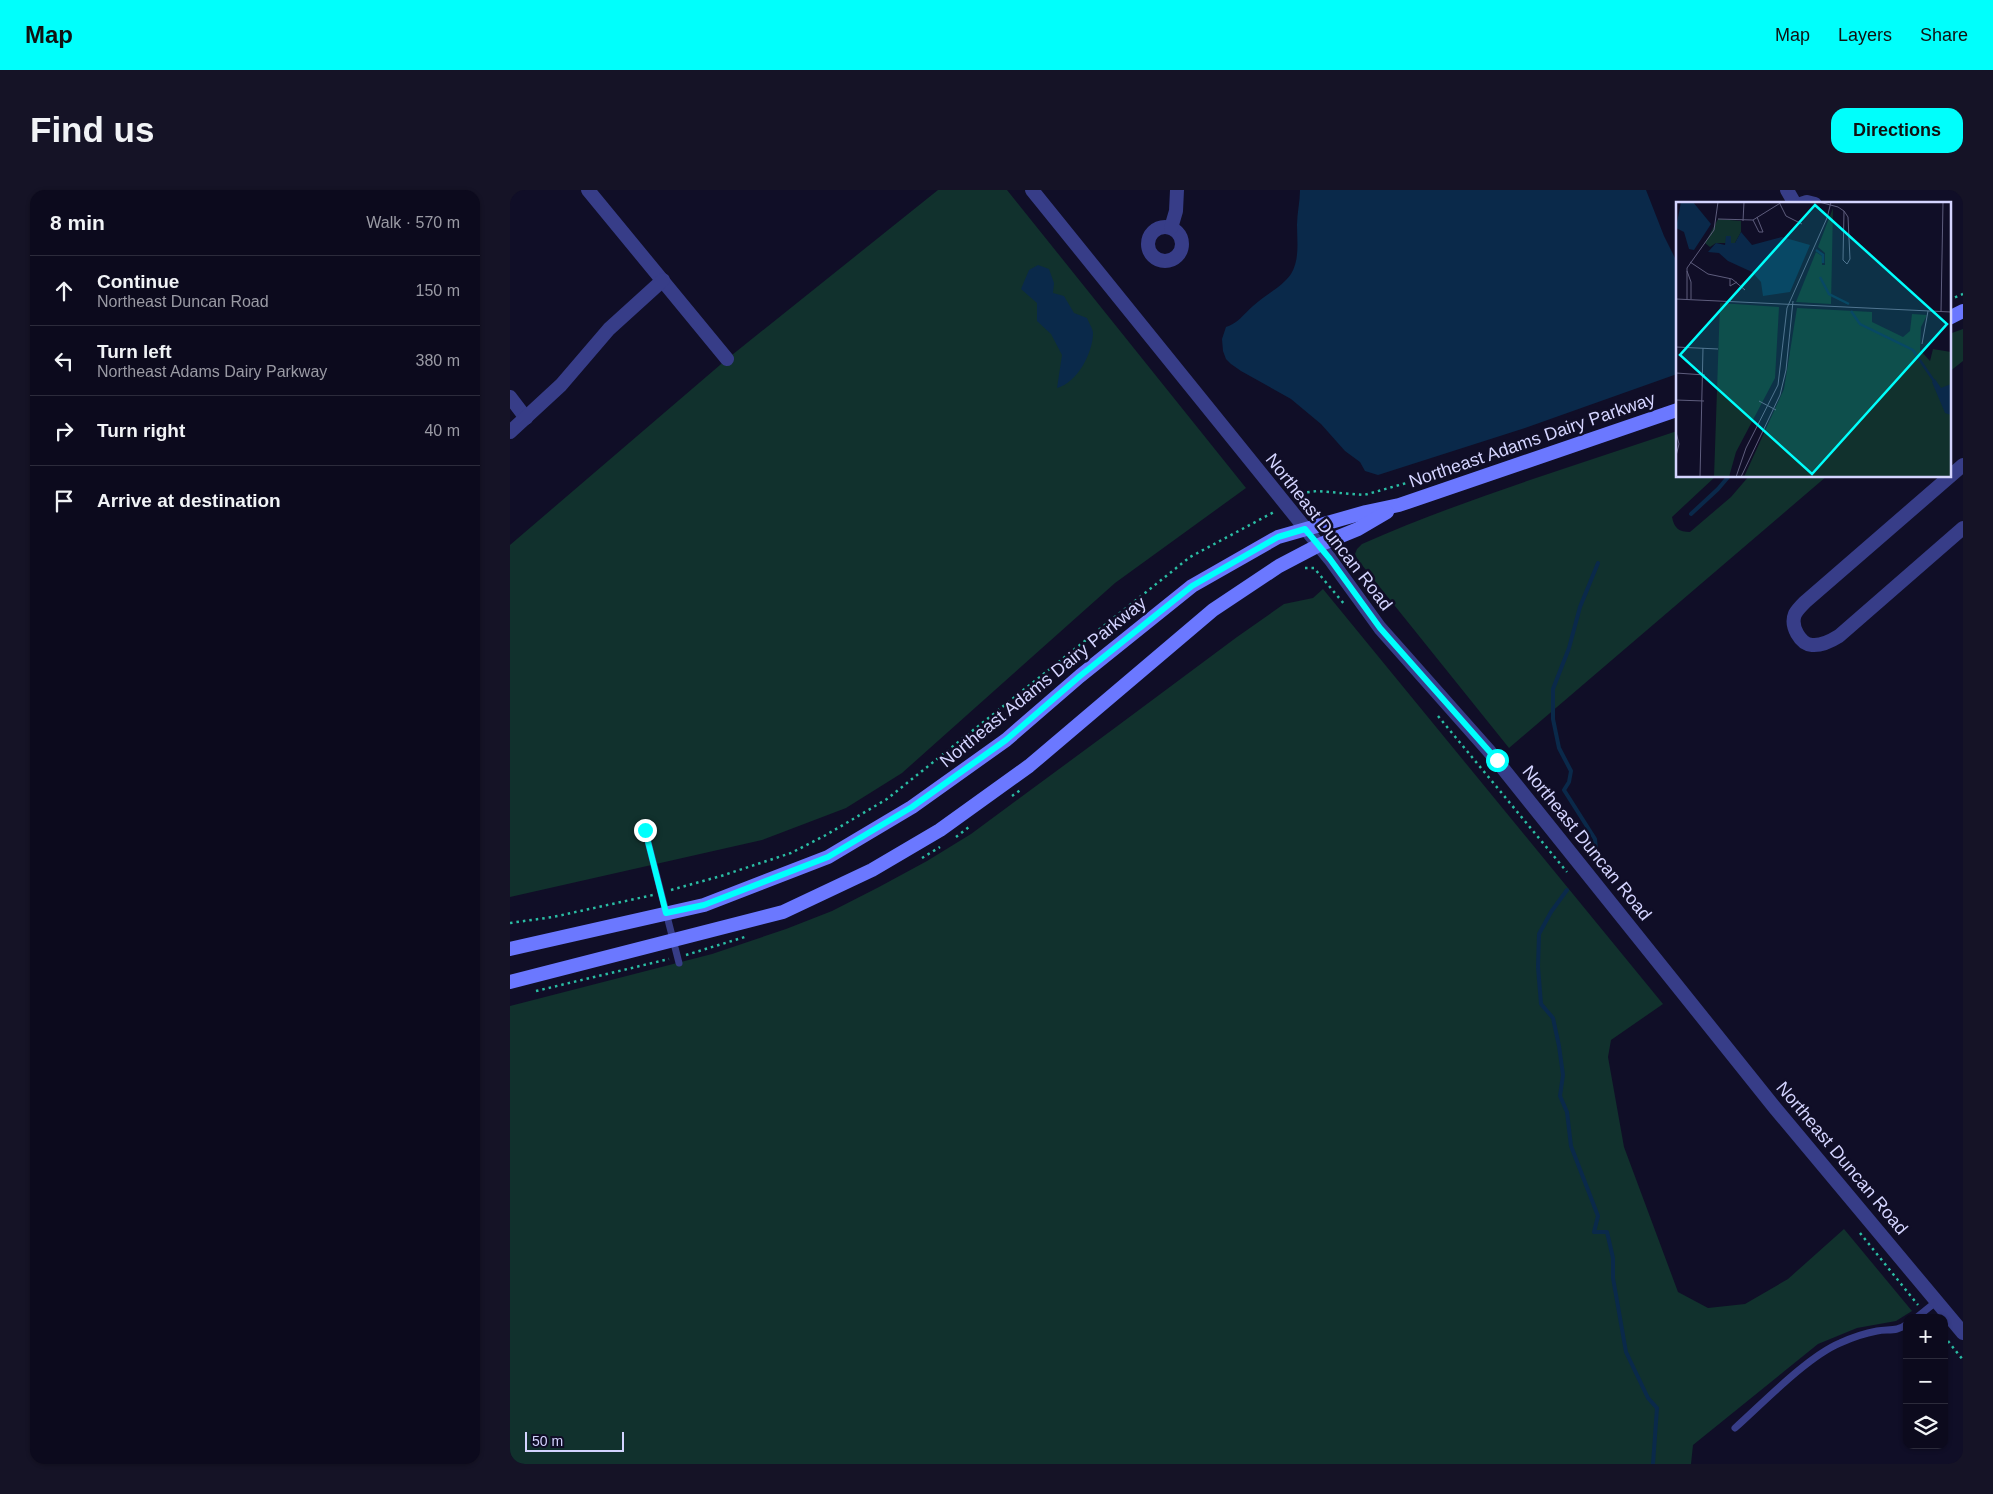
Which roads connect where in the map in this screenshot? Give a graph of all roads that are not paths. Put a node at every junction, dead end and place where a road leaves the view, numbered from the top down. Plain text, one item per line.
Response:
1 (588, 190) edge
2 (1032, 190) edge
3 (1177, 190) edge
4 (1787, 190) edge
5 (1794, 202) edge
6 (1171, 228) dead end
7 (663, 280) junction
8 (1963, 311) edge
9 (1950, 318) edge
10 (727, 360) dead end
11 (510, 397) edge
12 (1676, 410) edge
13 (526, 418) junction
14 (510, 432) edge
15 (1963, 466) edge
16 (1950, 477) edge
17 (1949, 478) edge
18 (1399, 506) junction
19 (1963, 528) edge
20 (1305, 529) junction
21 (1319, 545) junction
22 (645, 830) dead end
23 (666, 913) junction
24 (673, 940) junction
25 (510, 949) edge
26 (679, 960) road end
27 (510, 982) edge
28 (1937, 1301) junction
29 (1921, 1314) edge
30 (1903, 1327) edge
31 (1963, 1333) edge
32 (1735, 1428) dead end

1 - 7 street
2 - 20 street, Northeast Duncan Road
3 - 6 street
4 - 5 street
7 - 10 street
7 - 13 street
8 - 9 main road
11 - 13 street
12 - 18 main road, Northeast Adams Dairy Parkway
13 - 14 street
15 - 16 street
17 - 19 street
18 - 20 main road, Northeast Adams Dairy Parkway
18 - 21 main road, Northeast Adams Dairy Parkway
20 - 21 street, Northeast Duncan Road
20 - 23 main road, Northeast Adams Dairy Parkway
21 - 24 main road, Northeast Adams Dairy Parkway
21 - 28 street, Northeast Duncan Road
22 - 23 lane
23 - 24 lane
23 - 25 main road, Northeast Adams Dairy Parkway
24 - 26 lane
24 - 27 main road, Northeast Adams Dairy Parkway
28 - 29 lane
28 - 31 street, Northeast Duncan Road
30 - 32 lane

